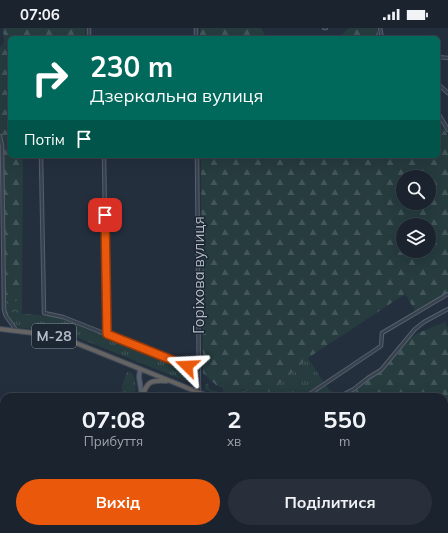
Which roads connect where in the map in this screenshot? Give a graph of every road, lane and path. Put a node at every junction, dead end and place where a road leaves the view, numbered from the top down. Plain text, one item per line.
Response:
1 (440, 86) edge
2 (448, 93) edge
3 (440, 116) edge
4 (448, 130) edge
5 (0, 136) edge
6 (1, 146) edge
7 (41, 158) edge
8 (104, 158) edge
9 (197, 158) edge
10 (2, 192) edge
11 (0, 226) edge
12 (4, 227) junction
13 (448, 294) edge
14 (448, 309) edge
15 (0, 329) edge
16 (16, 330) junction
17 (107, 334) junction
18 (140, 368) junction
19 (199, 371) junction
20 (170, 381) junction
21 (140, 393) edge
22 (143, 393) edge
23 (199, 393) joint
24 (311, 393) edge
25 (346, 393) edge

1 - 2 street
3 - 4 street
5 - 6 street
6 - 10 street
7 - 17 street
8 - 17 street
9 - 19 street, Горіхова вулиця
10 - 12 street
11 - 12 street
12 - 16 street
13 - 24 street
14 - 25 street
15 - 16 highway, М-28
16 - 18 highway, М-28
17 - 19 street
18 - 20 highway, М-28
18 - 21 main road
19 - 23 street, Горіхова вулиця
20 - 22 highway
20 - 23 highway, М-28

